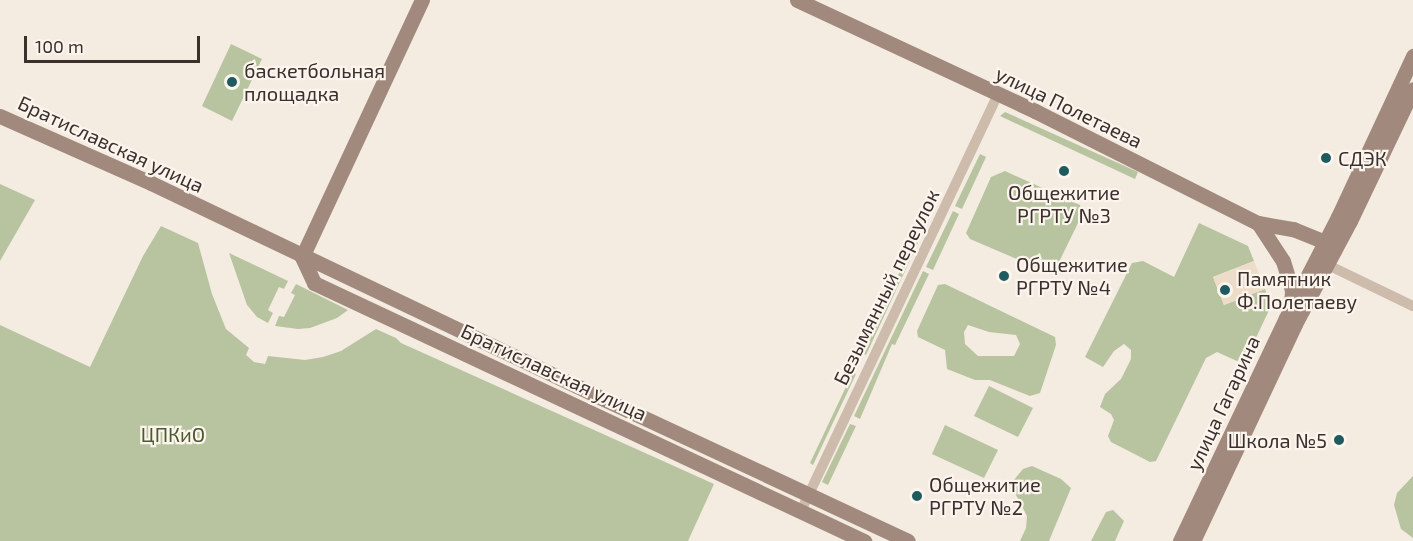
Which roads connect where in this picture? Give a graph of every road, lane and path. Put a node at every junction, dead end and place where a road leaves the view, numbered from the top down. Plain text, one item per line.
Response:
1 (422, 0) edge
2 (797, 0) edge
3 (1413, 56) edge
4 (1413, 88) edge
5 (998, 94) junction
6 (0, 116) edge
7 (1350, 221) junction
8 (1258, 223) junction
9 (1326, 242) junction
10 (302, 257) junction
11 (1328, 265) junction
12 (1413, 306) edge
13 (1291, 307) junction
14 (807, 495) junction
15 (801, 512) junction
16 (864, 541) edge
17 (908, 541) edge
18 (1180, 541) edge
19 (1193, 541) edge

1 - 10 street
2 - 5 street, улица Полетаева
3 - 9 street, улица Гагарина
4 - 7 street, улица Гагарина
5 - 8 street, улица Полетаева
5 - 14 street, Безымянный переулок
6 - 10 street, Братиславская улица
7 - 9 street
7 - 11 street, улица Гагарина
8 - 9 street, улица Полетаева
8 - 13 street
9 - 11 street
9 - 13 street, улица Гагарина
10 - 14 street, Братиславская улица
10 - 15 street, Братиславская улица
11 - 12 street
11 - 19 street, улица Гагарина
13 - 18 street, улица Гагарина
14 - 15 street
14 - 17 street, Братиславская улица
15 - 16 street, Братиславская улица

